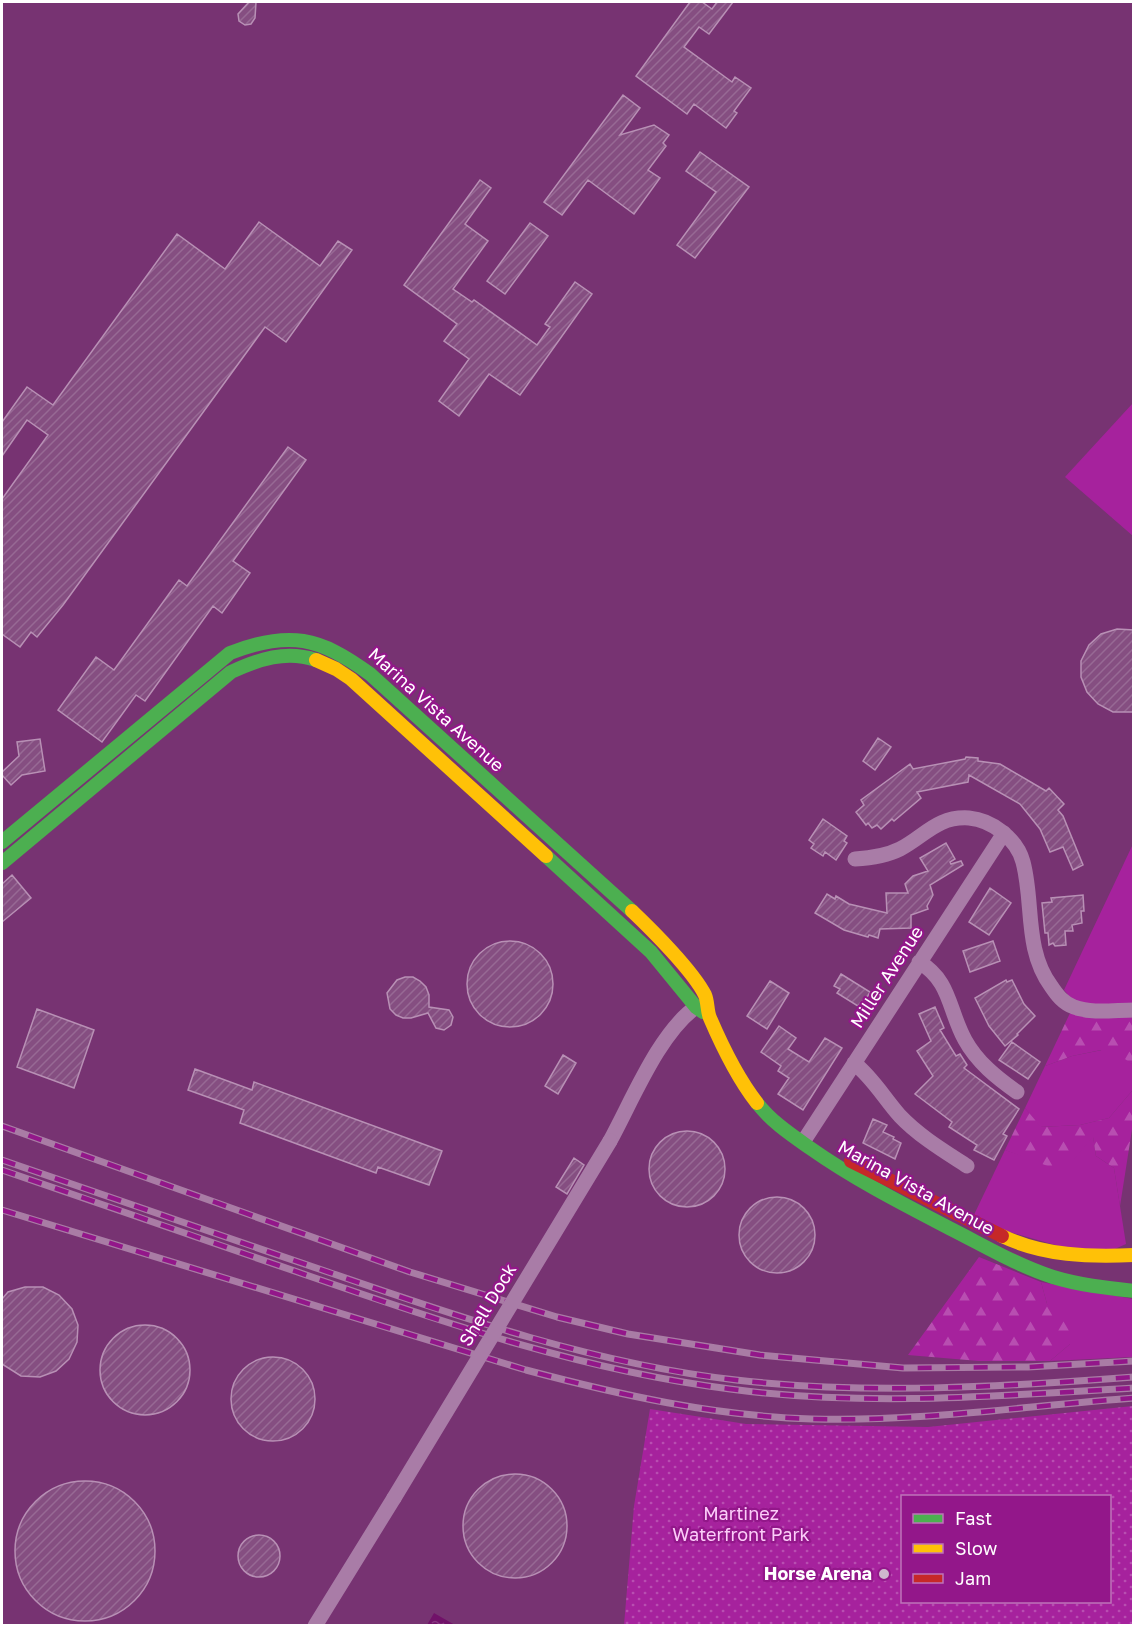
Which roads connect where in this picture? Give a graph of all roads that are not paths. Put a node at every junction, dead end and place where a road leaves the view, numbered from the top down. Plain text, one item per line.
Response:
1 (1004, 833) junction
2 (2, 842) edge
3 (855, 859) dead end
4 (2, 863) edge
5 (919, 962) junction
6 (696, 1007) junction
7 (1134, 1010) edge
8 (710, 1016) junction
9 (854, 1063) junction
10 (1017, 1092) dead end
11 (803, 1142) junction
12 (968, 1166) dead end
13 (1134, 1256) edge
14 (1115, 1290) junction
15 (1134, 1291) edge
16 (315, 1626) edge

1 - 3 street
1 - 5 street, Miller Avenue
1 - 7 street
2 - 8 main road, Marina Vista Avenue
4 - 6 main road, Marina Vista Avenue
5 - 9 street, Miller Avenue
5 - 10 street
6 - 8 main road, Marina Vista Avenue
6 - 16 street, Shell Dock, bridge
8 - 11 main road, Marina Vista Avenue
9 - 11 street, Miller Avenue
9 - 12 street
11 - 13 main road
11 - 14 main road, Marina Vista Avenue
13 - 14 main road
14 - 15 main road, Marina Vista Avenue

